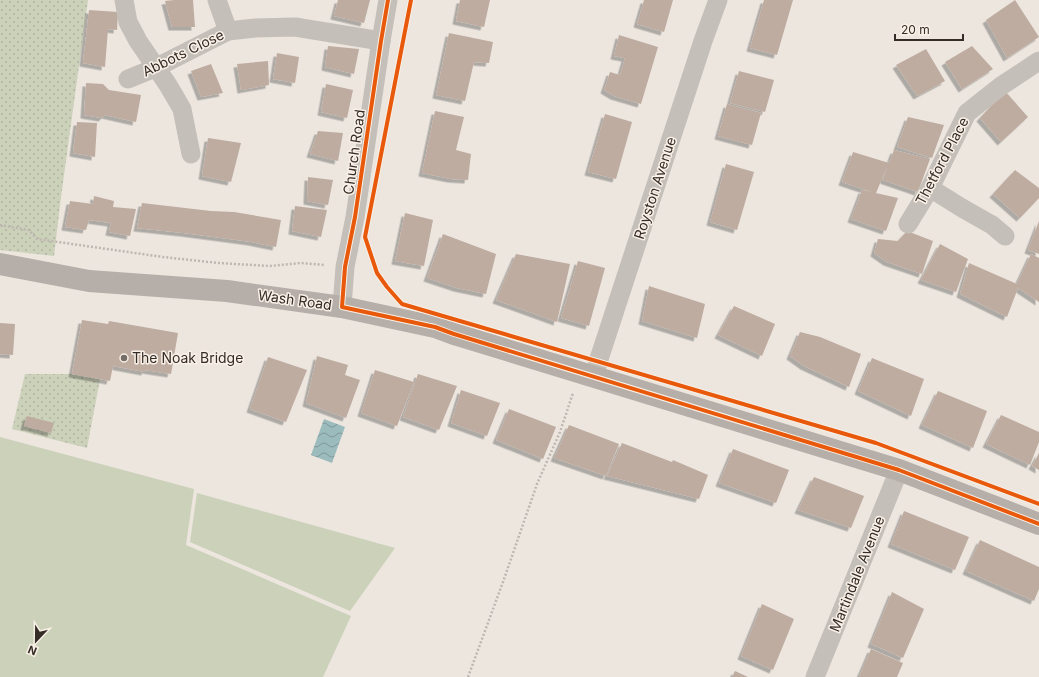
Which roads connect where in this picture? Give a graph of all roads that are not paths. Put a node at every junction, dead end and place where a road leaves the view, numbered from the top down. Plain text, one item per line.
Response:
1 (124, 0) edge
2 (217, 0) edge
3 (388, 0) edge
4 (718, 0) edge
5 (228, 31) junction
6 (381, 41) junction
7 (1039, 61) edge
8 (155, 68) junction
9 (128, 79) dead end
10 (191, 154) dead end
11 (930, 188) junction
12 (908, 224) dead end
13 (1005, 236) dead end
14 (0, 264) edge
15 (342, 307) junction
16 (588, 374) junction
17 (899, 470) junction
18 (1039, 524) edge
19 (815, 677) edge

1 - 8 street
2 - 5 street
3 - 6 street, Church Road
4 - 16 street, Royston Avenue
5 - 6 street, Abbots Close
5 - 8 street, Abbots Close
6 - 15 street, Church Road
7 - 11 street, Thetford Place
8 - 9 street, Abbots Close
8 - 10 street
11 - 12 street, Thetford Place
11 - 13 street
14 - 15 street, Wash Road
15 - 16 street, Wash Road
16 - 17 street, Wash Road
17 - 18 street, Wash Road
17 - 19 street, Martindale Avenue

